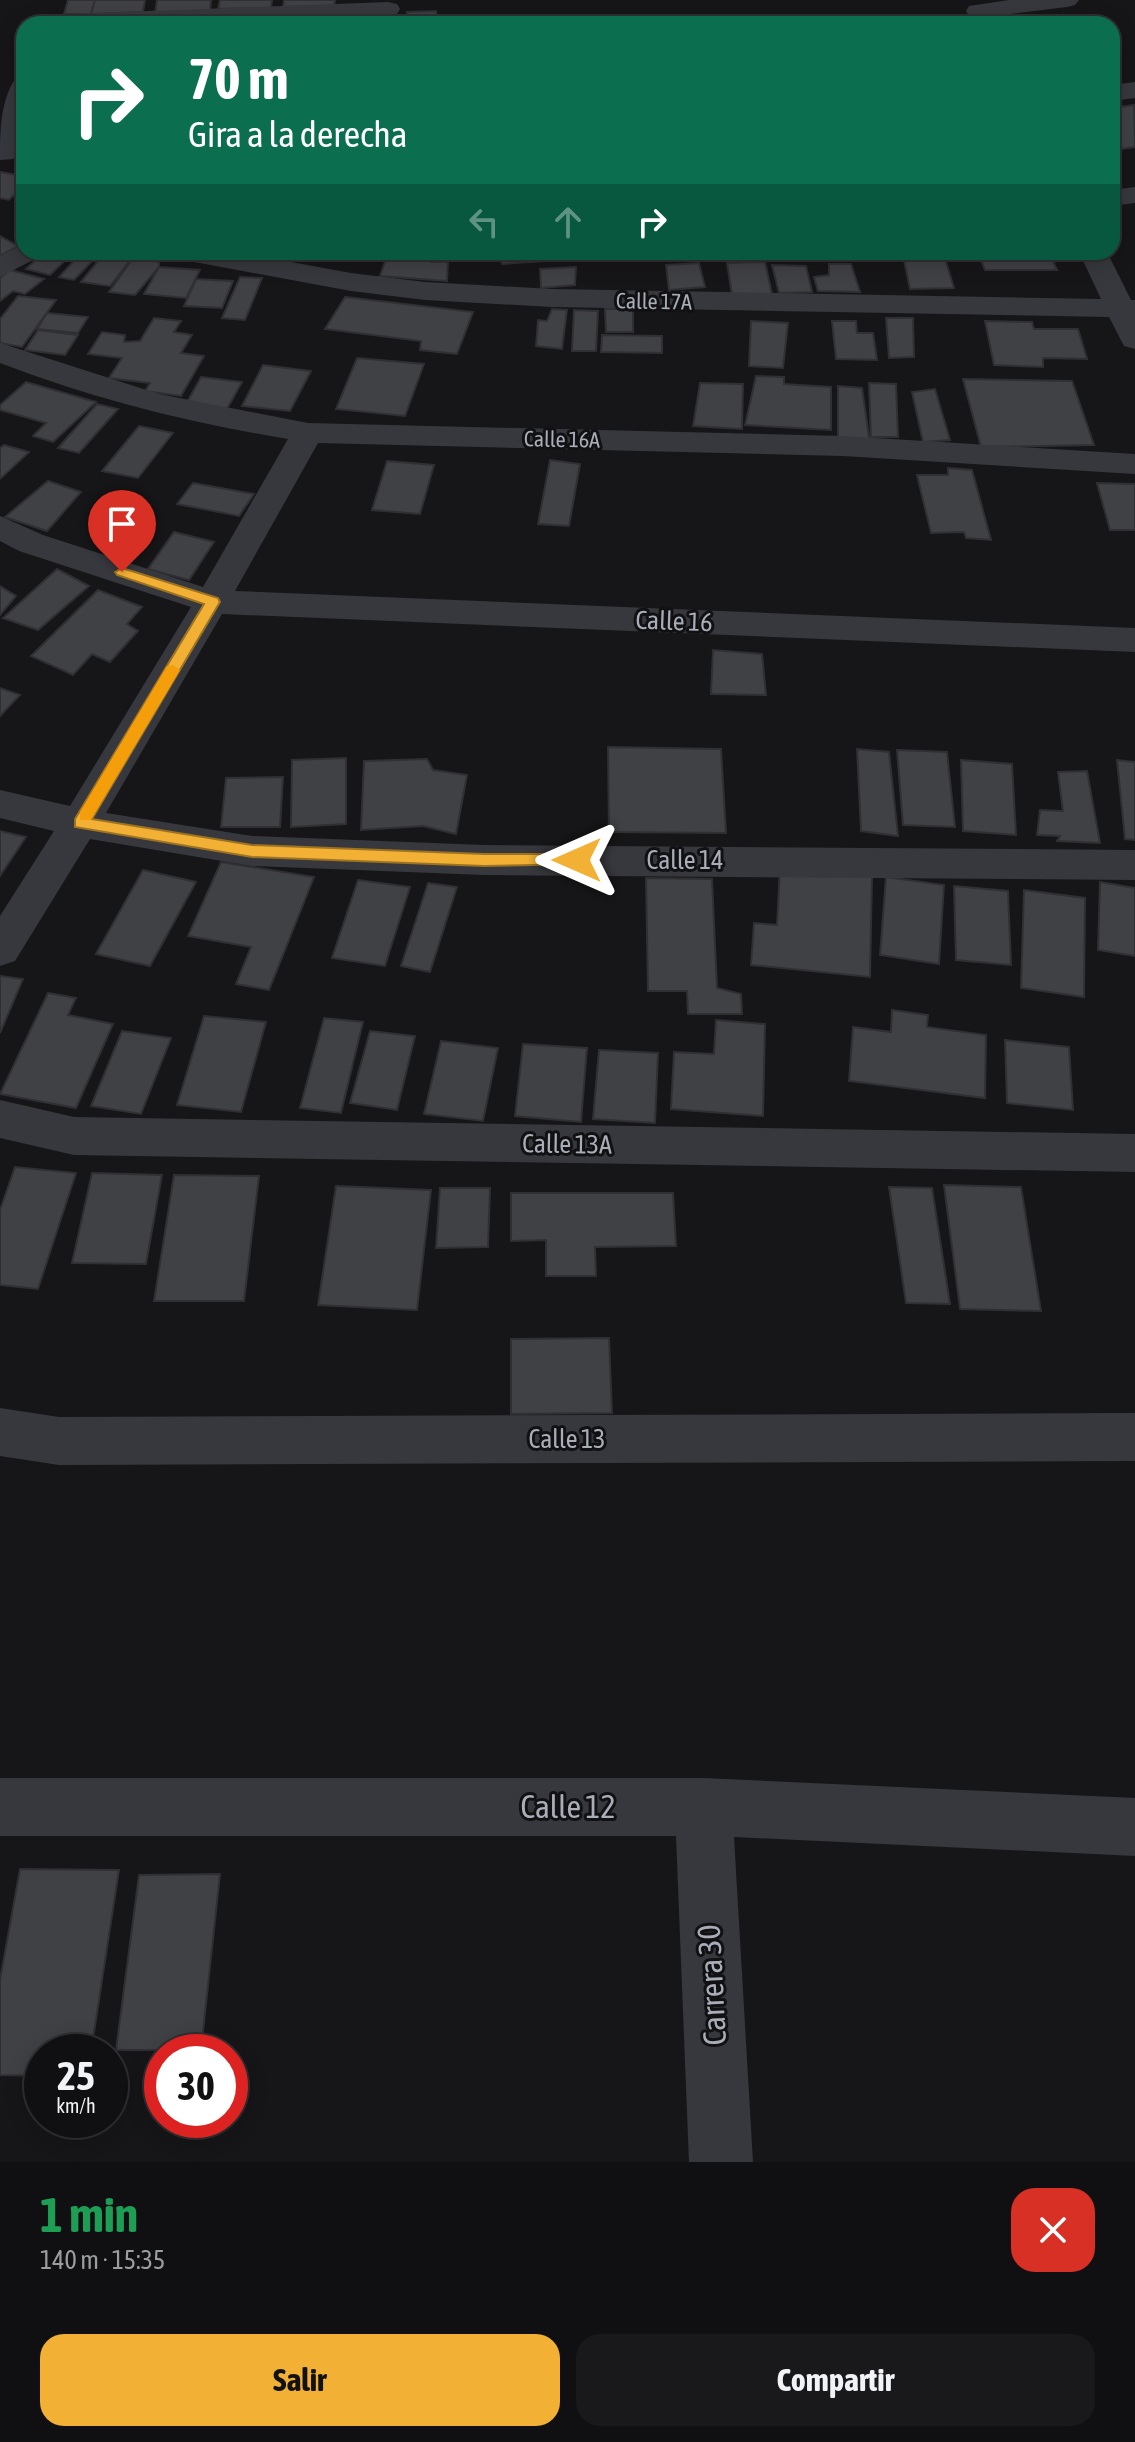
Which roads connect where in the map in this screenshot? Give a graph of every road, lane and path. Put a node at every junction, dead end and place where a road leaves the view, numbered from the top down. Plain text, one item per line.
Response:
1 (1067, 0) edge
2 (388, 9) dead end
3 (978, 12) edge
4 (45, 15) edge
5 (16, 123) edge
6 (9, 154) edge
7 (232, 260) edge
8 (366, 260) edge
9 (1098, 260) edge
10 (351, 282) junction
11 (1128, 309) edge
12 (1135, 340) edge
13 (0, 352) edge
14 (308, 433) junction
15 (1135, 464) edge
16 (0, 527) edge
17 (213, 602) junction
18 (1135, 640) edge
19 (0, 804) edge
20 (81, 823) junction
21 (1135, 865) edge
22 (0, 950) edge
23 (0, 1119) edge
24 (1135, 1153) edge
25 (0, 1432) edge
26 (1135, 1437) edge
27 (0, 1807) edge
28 (704, 1807) junction
29 (1135, 1827) edge
30 (721, 2162) edge

1 - 3 street
2 - 4 street
5 - 6 street
7 - 10 street, Calle 17A
8 - 10 street
9 - 11 street
10 - 11 street, Calle 17A
11 - 12 street
13 - 14 street, Calle 16A
14 - 15 street, Calle 16A
14 - 17 street
16 - 17 street, Calle 16
17 - 18 street, Calle 16
17 - 20 street
19 - 20 street, Calle 14
20 - 21 street, Calle 14
20 - 22 street
23 - 24 street, Calle 13A
25 - 26 street, Calle 13
27 - 28 street, Calle 12
28 - 29 street, Calle 12
28 - 30 street, Carrera 30

